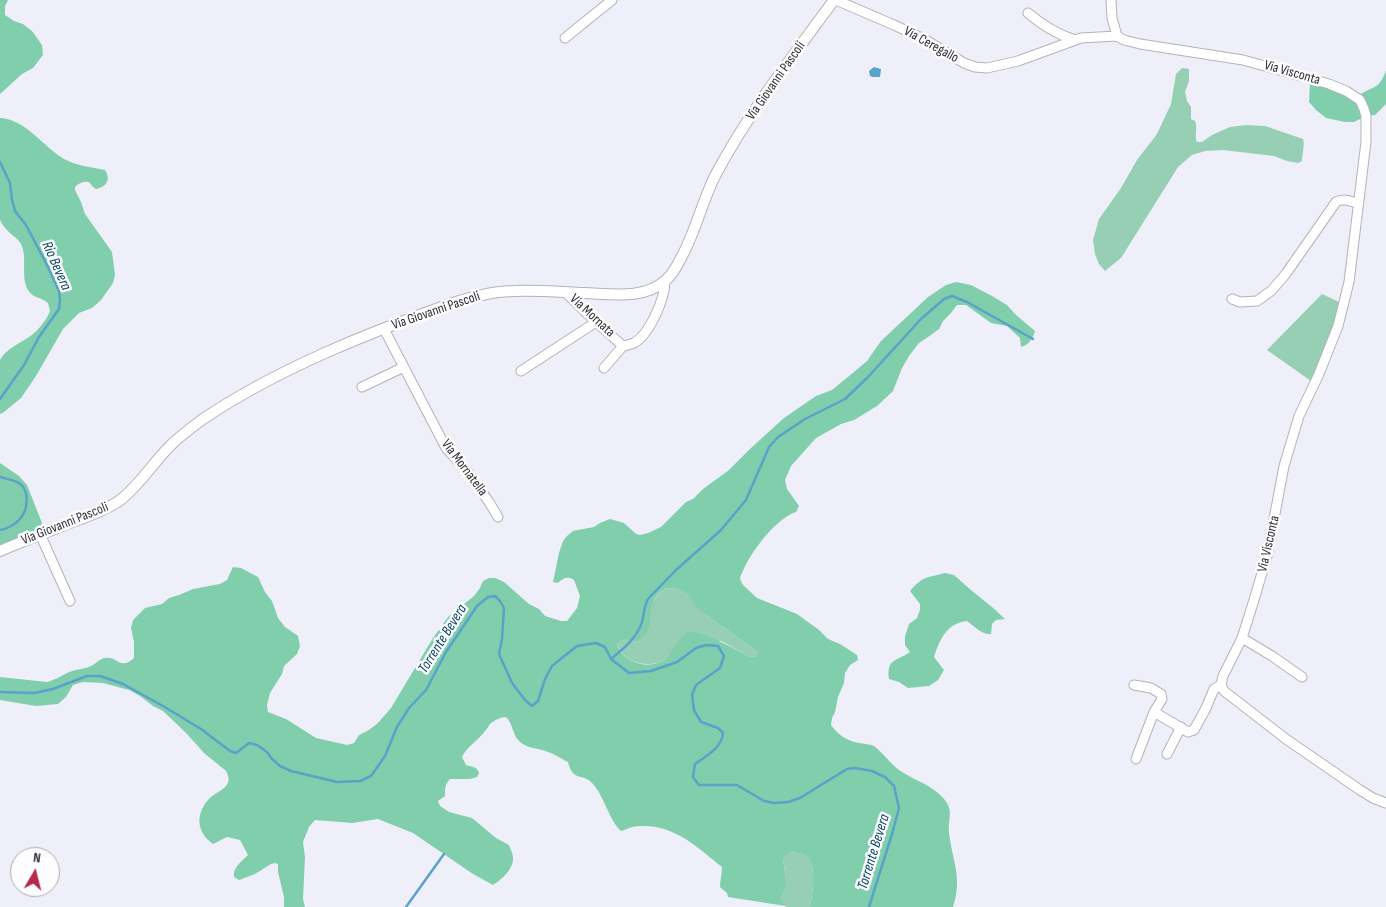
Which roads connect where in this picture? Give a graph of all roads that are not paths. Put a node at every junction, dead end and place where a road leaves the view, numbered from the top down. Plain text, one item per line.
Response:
1 (612, 0) edge
2 (835, 0) edge
3 (1111, 0) edge
4 (1028, 13) dead end
5 (1117, 36) junction
6 (565, 38) dead end
7 (1075, 40) junction
8 (1358, 204) junction
9 (665, 281) junction
10 (566, 292) junction
11 (1232, 299) dead end
12 (596, 322) junction
13 (384, 329) junction
14 (623, 346) junction
15 (404, 367) junction
16 (604, 368) dead end
17 (521, 371) dead end
18 (362, 387) dead end
19 (498, 517) dead end
20 (40, 534) junction
21 (0, 551) edge
22 (70, 601) dead end
23 (1242, 638) junction
24 (1302, 677) dead end
25 (1134, 685) dead end
26 (1221, 685) junction
27 (1154, 712) junction
28 (1181, 728) junction
29 (1167, 754) dead end
30 (1136, 759) dead end
31 (1386, 803) edge

1 - 6 street
2 - 7 street, Via Ceregallo
2 - 9 street, Via Giovanni Pascoli
3 - 5 street
4 - 7 street
5 - 7 street, Via Ceregallo
5 - 8 street, Via Visconta
8 - 11 street
8 - 23 street, Via Visconta
9 - 10 street, Via Giovanni Pascoli
9 - 14 street, Via Mornata
10 - 12 street, Via Mornata
10 - 13 street, Via Giovanni Pascoli
12 - 14 street, Via Mornata
12 - 17 street
13 - 15 street, Via Mornatella
13 - 20 street, Via Giovanni Pascoli
14 - 16 street
15 - 18 street
15 - 19 street, Via Mornatella
20 - 21 street, Via Giovanni Pascoli
20 - 22 street
23 - 24 street
23 - 26 street, Via Visconta
25 - 27 street
26 - 28 street, Via Visconta
26 - 31 street
27 - 28 street
27 - 30 street
28 - 29 street

